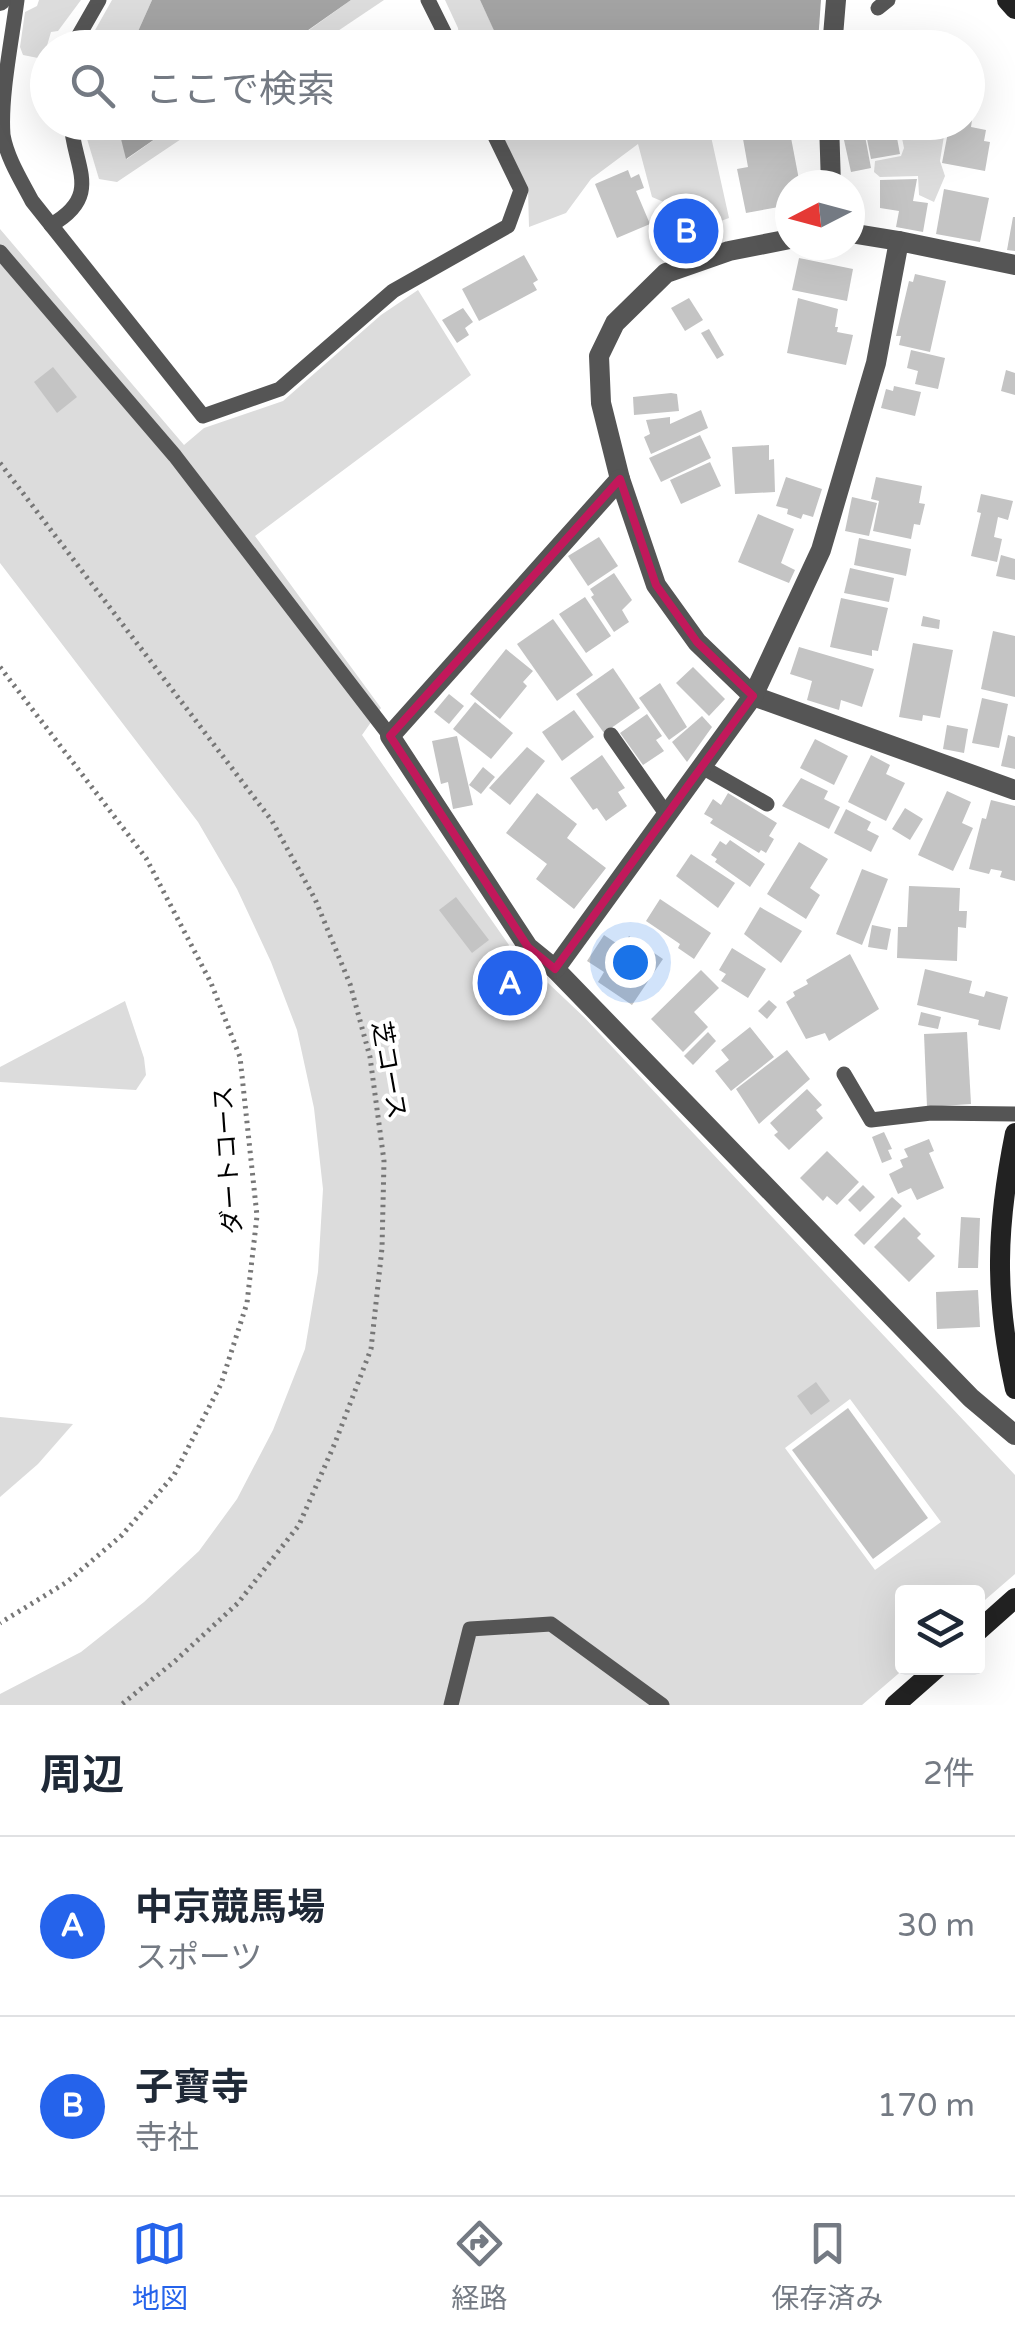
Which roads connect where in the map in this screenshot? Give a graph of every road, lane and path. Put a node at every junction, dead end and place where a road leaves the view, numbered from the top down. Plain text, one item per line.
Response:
1 (17, 0) edge
2 (99, 0) edge
3 (428, 0) edge
4 (836, 0) edge
5 (1007, 0) edge
6 (1015, 9) edge
7 (82, 30) edge
8 (443, 30) edge
9 (834, 30) edge
10 (75, 140) edge
11 (497, 140) edge
12 (830, 140) edge
13 (831, 170) edge
14 (51, 225) junction
15 (865, 236) edge
16 (899, 241) junction
17 (775, 242) edge
18 (0, 252) edge
19 (1015, 265) edge
20 (0, 462) edge
21 (620, 479) junction
22 (0, 667) edge
23 (753, 696) junction
24 (611, 735) dead end
25 (390, 736) junction
26 (702, 767) junction
27 (1015, 790) edge
28 (766, 804) dead end
29 (667, 815) junction
30 (555, 969) junction
31 (844, 1074) dead end
32 (1015, 1114) edge
33 (1015, 1133) edge
34 (1015, 1389) edge
35 (1015, 1435) edge
36 (1015, 1598) edge
37 (0, 1622) edge
38 (985, 1625) edge
39 (929, 1675) edge
40 (120, 1705) edge
41 (450, 1705) edge
42 (662, 1705) edge
43 (895, 1705) edge

1 - 14 lane
2 - 7 lane
3 - 8 lane
4 - 9 street
5 - 6 main road
10 - 14 lane
11 - 14 lane
12 - 13 street
15 - 16 street
16 - 19 street
16 - 23 street
17 - 21 street
18 - 25 lane
20 - 40 path, 芝コース
21 - 23 street
21 - 25 street
22 - 37 path, ダートコース
23 - 26 street
23 - 27 street
24 - 29 lane
25 - 30 street
26 - 28 lane
26 - 29 street
29 - 30 street
30 - 35 street
31 - 32 lane
33 - 34 main road
36 - 38 main road
39 - 43 main road
41 - 42 lane

